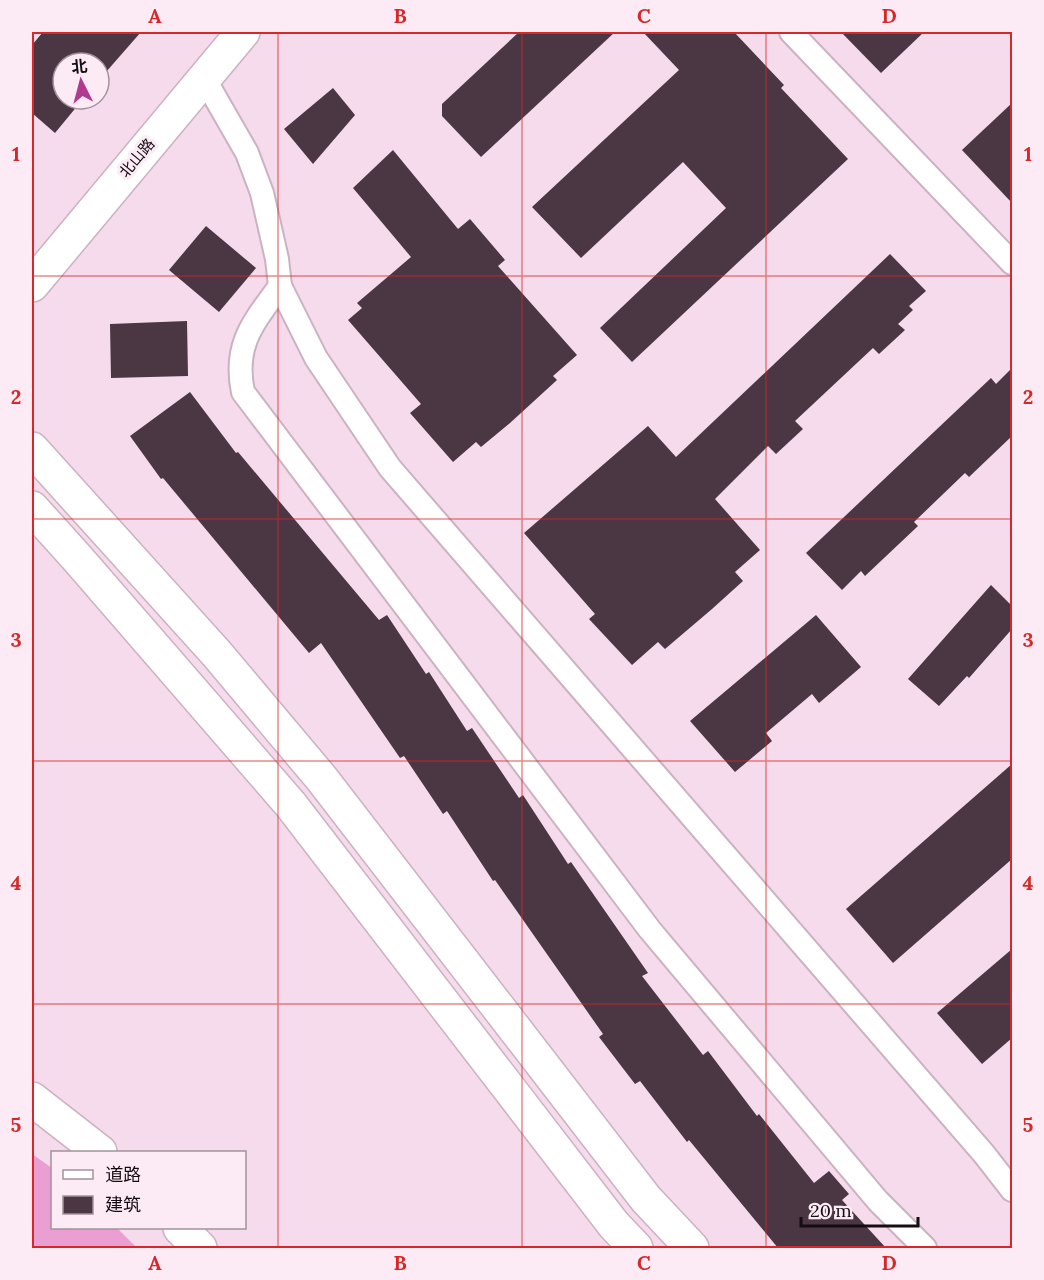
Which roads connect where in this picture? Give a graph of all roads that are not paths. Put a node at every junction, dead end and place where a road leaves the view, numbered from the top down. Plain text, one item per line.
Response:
1 (243, 32) edge
2 (791, 32) edge
3 (204, 78) junction
4 (1012, 263) edge
5 (32, 285) edge
6 (280, 286) junction
7 (32, 449) edge
8 (32, 508) edge
9 (32, 1099) edge
10 (98, 1151) edge
11 (1012, 1190) edge
12 (182, 1229) edge
13 (200, 1248) edge
14 (636, 1248) edge
15 (692, 1248) edge
16 (926, 1248) edge

1 - 3 street, 北山路
2 - 4 lane
3 - 5 street, 北山路
3 - 6 lane
6 - 11 lane
6 - 16 lane
7 - 15 street
8 - 14 street
9 - 10 street
12 - 13 street

